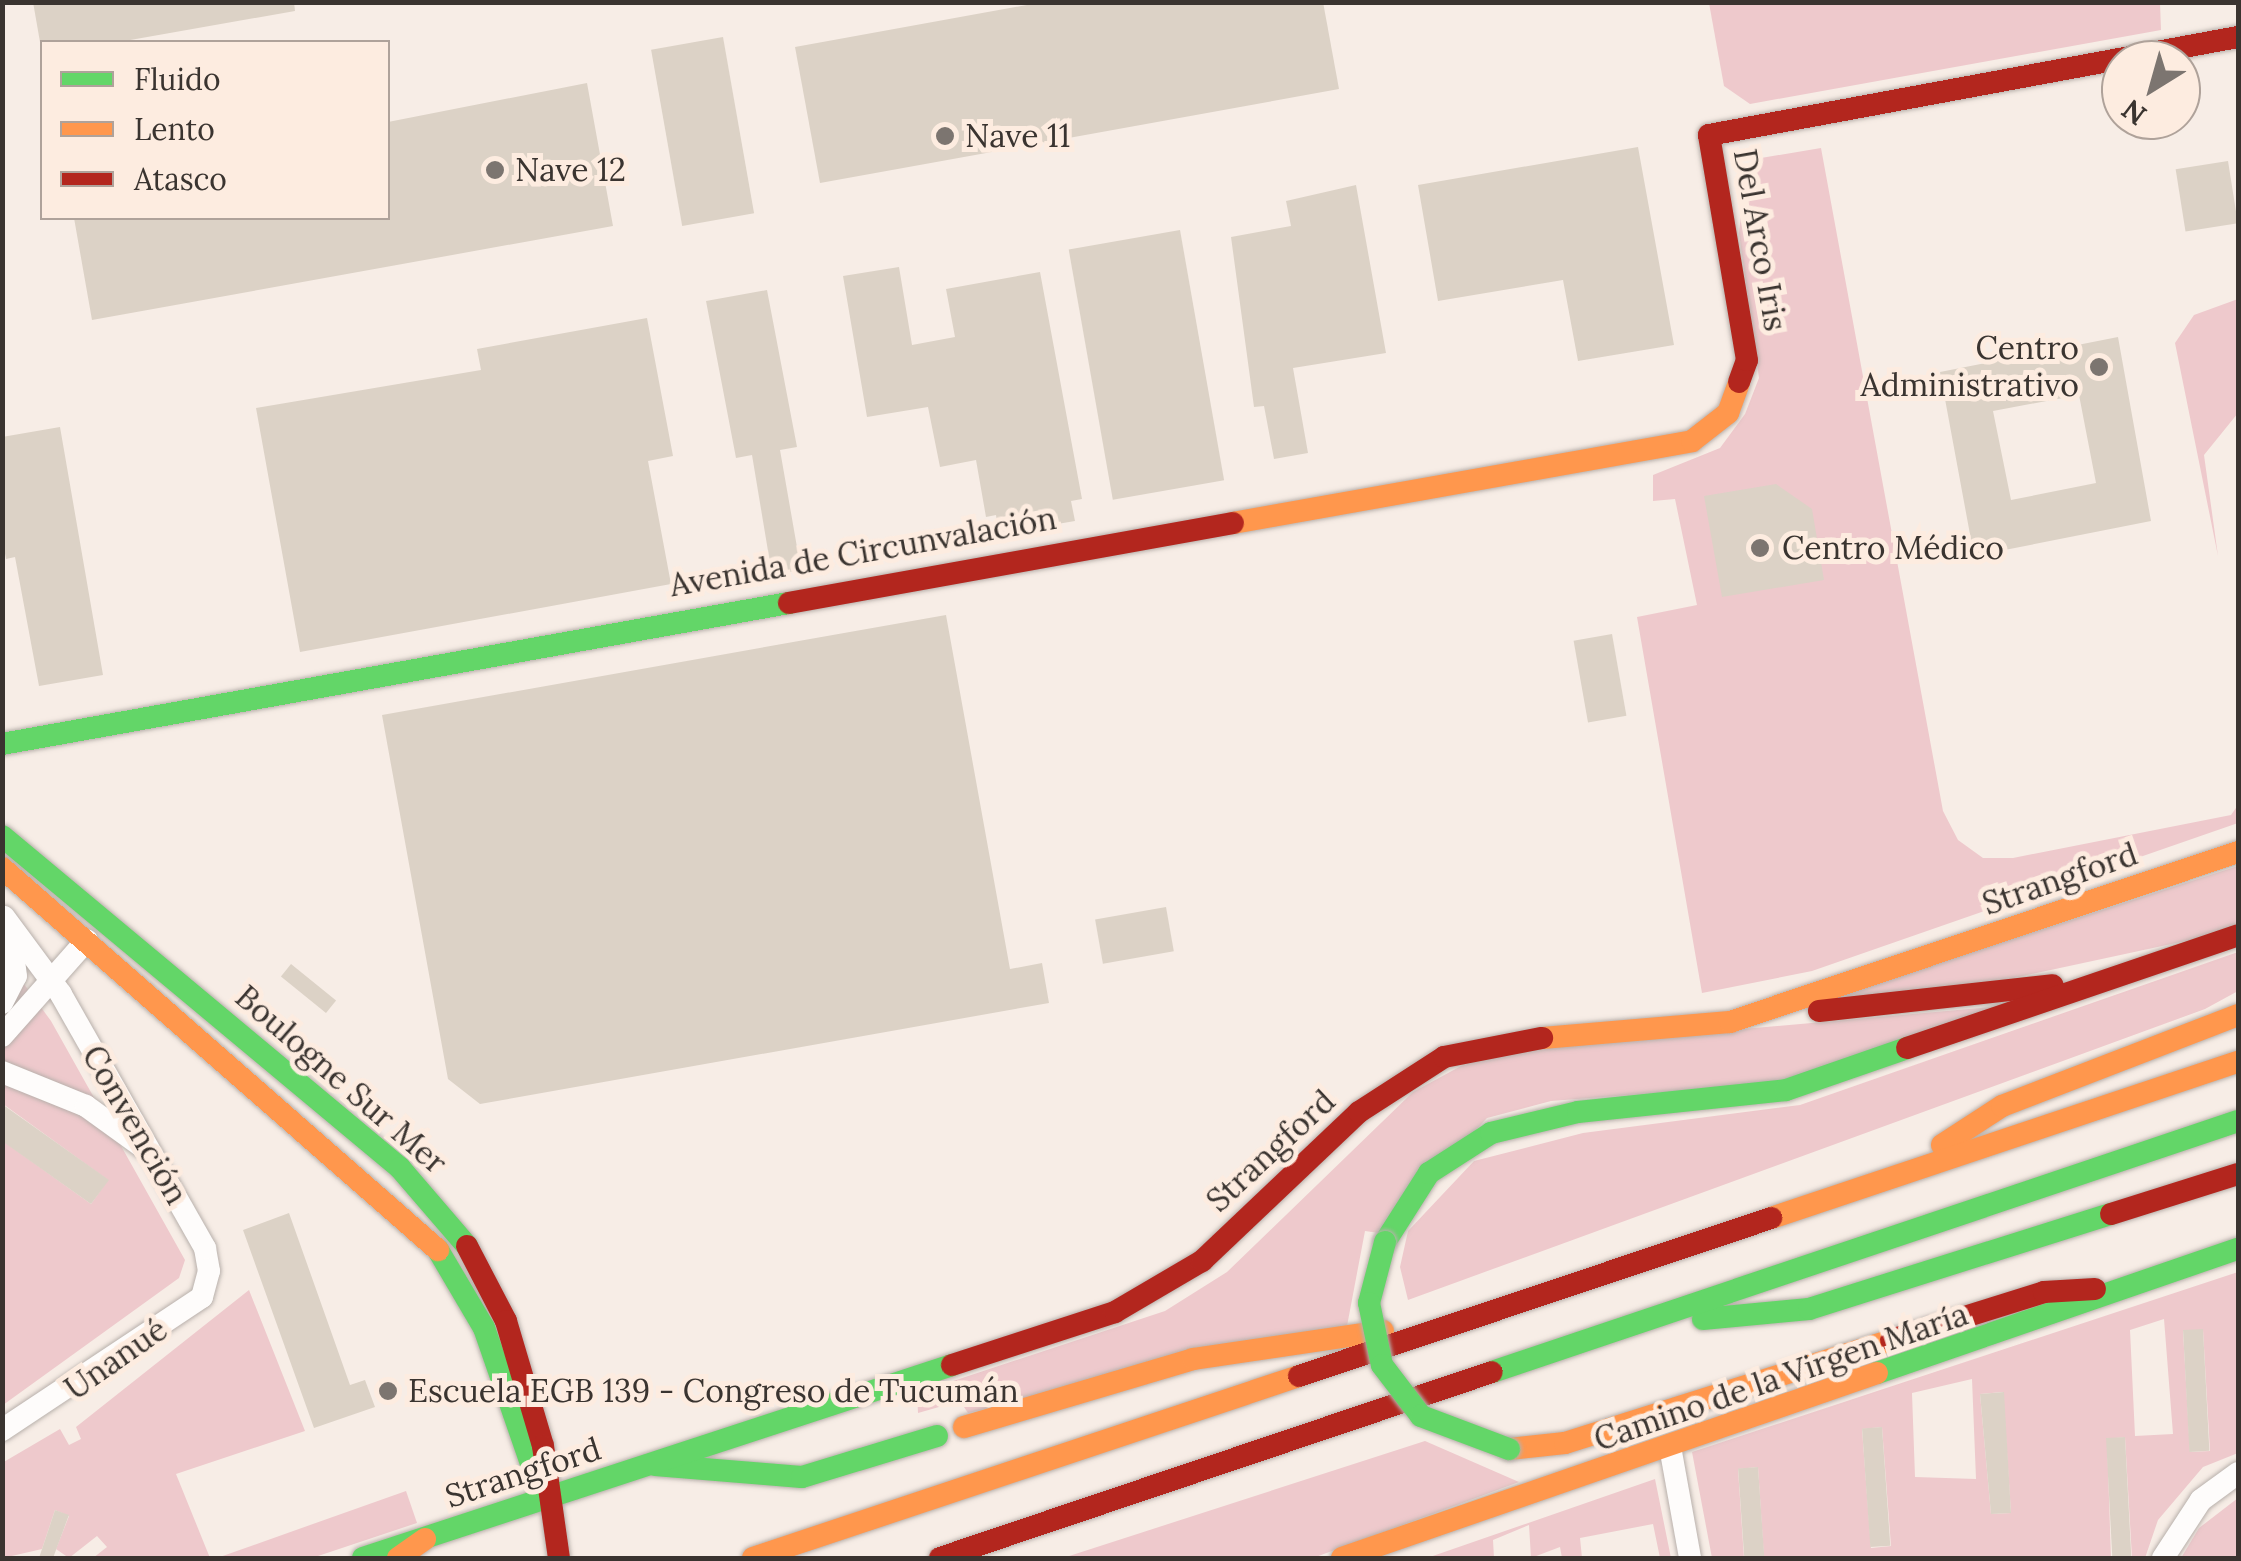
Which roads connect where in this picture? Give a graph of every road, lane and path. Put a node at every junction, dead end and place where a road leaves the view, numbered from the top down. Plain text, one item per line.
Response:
1 (2238, 38) edge
2 (1728, 412) joint
3 (2, 744) edge
4 (2, 836) edge
5 (2238, 852) edge
6 (2, 868) edge
7 (3, 916) edge
8 (2238, 934) edge
9 (87, 940) junction
10 (2117, 976) junction
11 (52, 982) junction
12 (2, 1004) edge
13 (2238, 1015) edge
14 (1730, 1022) junction
15 (2, 1036) edge
16 (2238, 1062) edge
17 (2, 1072) edge
18 (2238, 1122) edge
19 (152, 1154) junction
20 (2238, 1174) edge
21 (1891, 1178) junction
22 (2238, 1249) edge
23 (209, 1271) joint
24 (2112, 1290) junction
25 (1632, 1325) junction
26 (1424, 1334) junction
27 (964, 1427) dead end
28 (2, 1430) edge
29 (938, 1436) dead end
30 (1670, 1452) junction
31 (655, 1465) junction
32 (2238, 1473) edge
33 (546, 1501) junction
34 (425, 1539) junction
35 (364, 1558) edge
36 (398, 1558) edge
37 (559, 1558) edge
38 (754, 1558) edge
39 (940, 1558) edge
40 (1342, 1558) edge
41 (1690, 1558) edge
42 (2163, 1558) edge

1 - 2 main road, Del Arco Iris
2 - 3 main road, Avenida de Circunvalación
4 - 33 main road, Boulogne Sur Mer
5 - 14 main road, Strangford
6 - 9 main road, Boulogne Sur Mer
7 - 11 street, Convención
7 - 12 street
8 - 10 main road
9 - 11 street
9 - 33 main road, Boulogne Sur Mer
10 - 14 main road
10 - 24 main road, bridge
11 - 15 street
11 - 19 street, Convención
13 - 21 main road
14 - 31 main road, Strangford
16 - 21 main road
17 - 19 street
18 - 25 main road
19 - 23 street, Convención
20 - 25 main road
21 - 26 main road
22 - 24 main road, Camino de la Virgen María
23 - 28 street, Unanué
24 - 30 main road, Camino de la Virgen María
25 - 39 main road
26 - 27 main road
26 - 38 main road
29 - 31 main road
30 - 40 main road, Camino de la Virgen María
30 - 41 street
31 - 33 main road, Strangford
32 - 42 street
33 - 34 main road, Strangford
33 - 37 main road, Boulogne Sur Mer
34 - 35 main road, Strangford
34 - 36 main road

